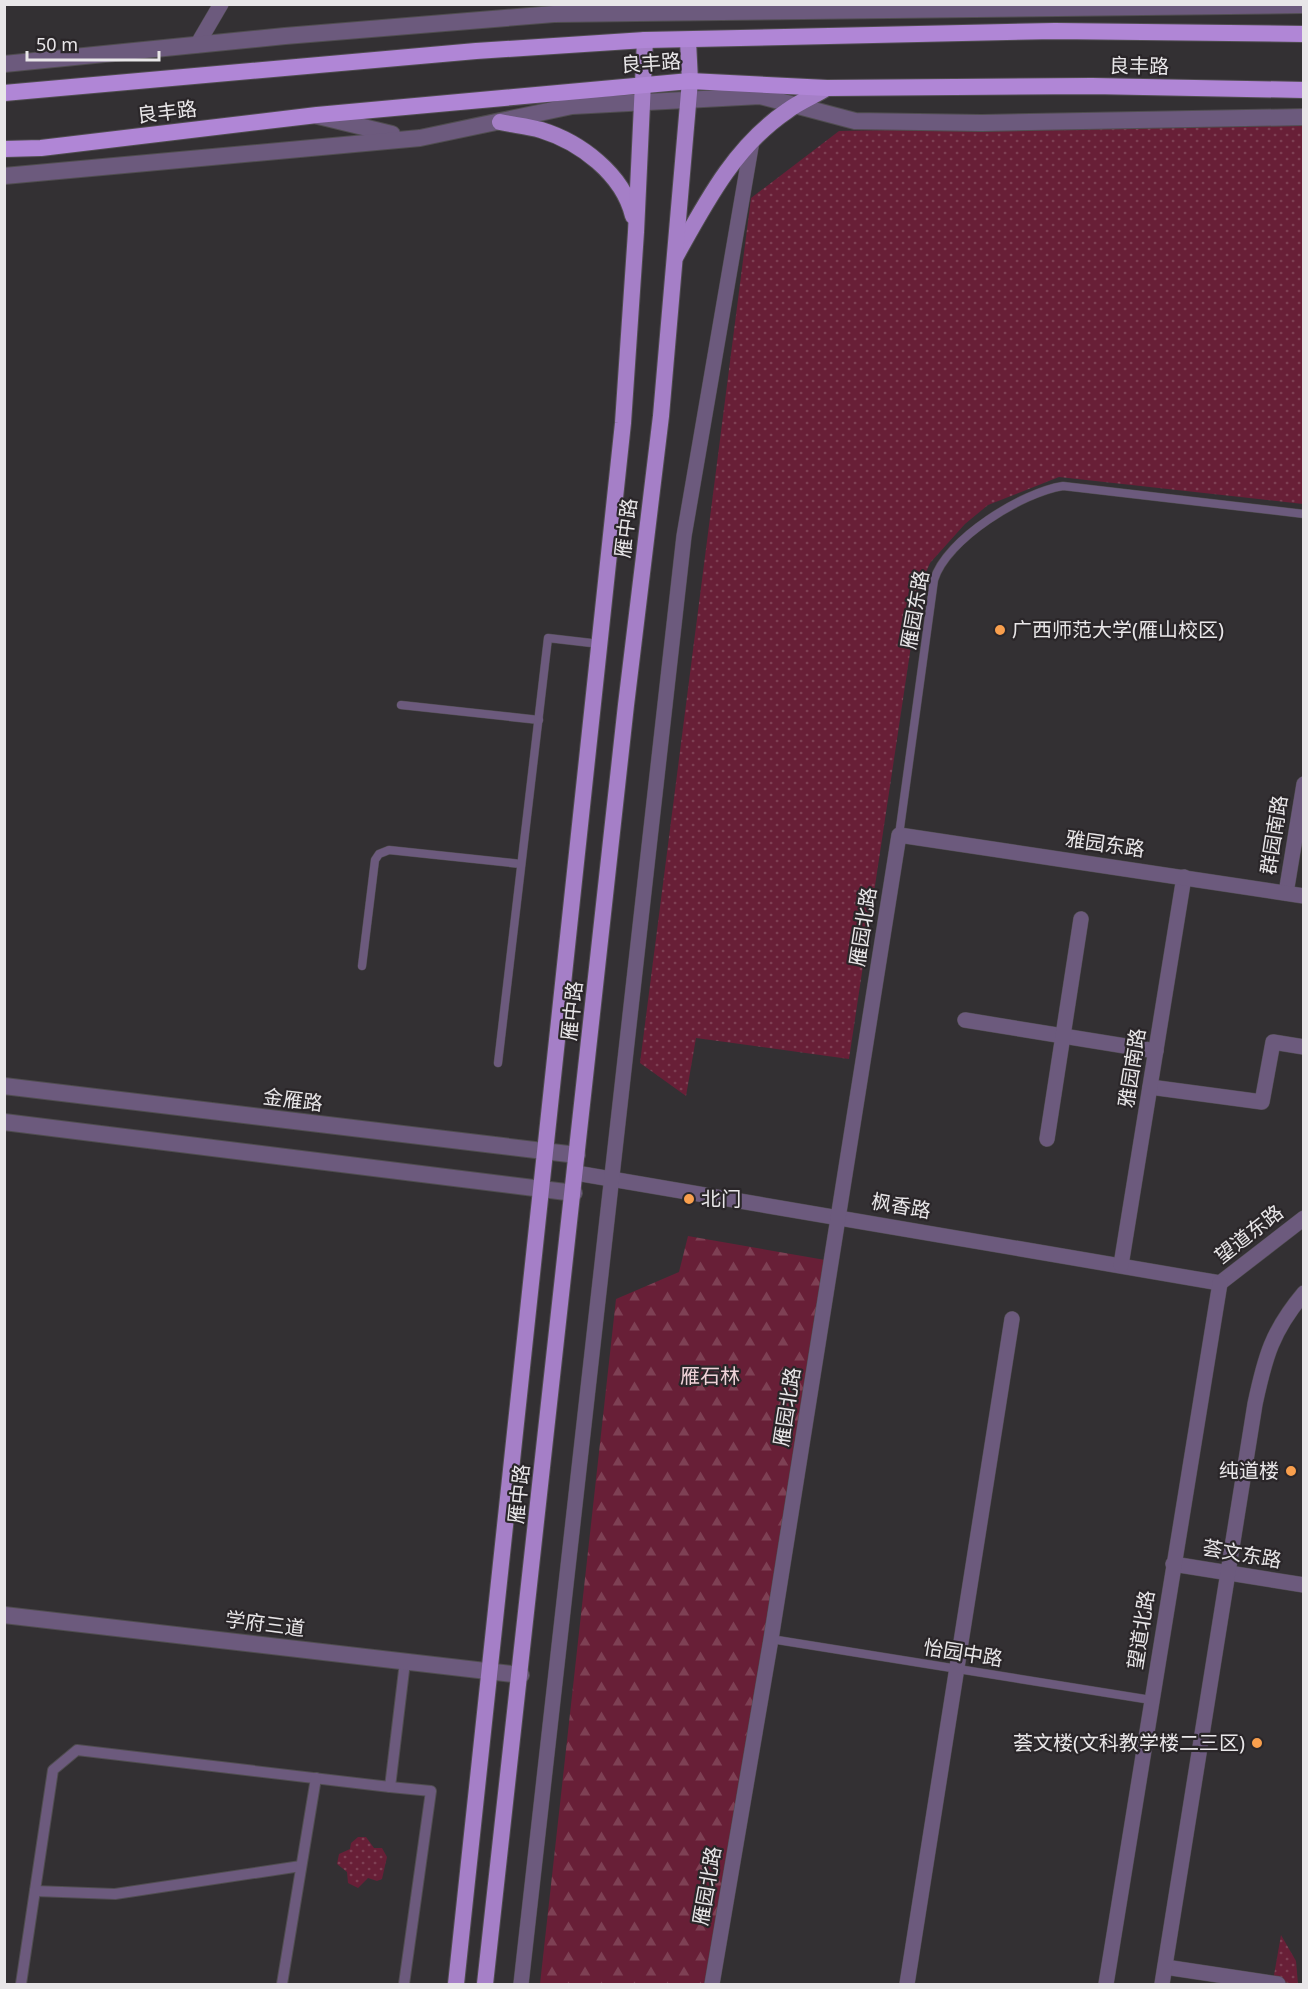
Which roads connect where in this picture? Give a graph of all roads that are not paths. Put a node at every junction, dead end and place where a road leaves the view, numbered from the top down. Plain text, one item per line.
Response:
1 (221, 4) edge
2 (1304, 4) edge
3 (1304, 34) edge
4 (645, 40) junction
5 (688, 41) junction
6 (197, 45) junction
7 (4, 64) edge
8 (690, 81) junction
9 (642, 84) junction
10 (827, 88) junction
11 (1304, 90) edge
12 (4, 93) edge
13 (688, 101) junction
14 (642, 104) junction
15 (796, 105) junction
16 (317, 116) junction
17 (1304, 117) edge
18 (500, 122) junction
19 (409, 138) junction
20 (752, 141) junction
21 (4, 149) edge
22 (4, 176) edge
23 (636, 232) junction
24 (673, 262) junction
25 (1304, 514) edge
26 (600, 644) junction
27 (401, 705) dead end
28 (539, 720) junction
29 (1304, 784) edge
30 (899, 835) junction
31 (522, 864) junction
32 (1184, 877) junction
33 (1286, 893) junction
34 (1304, 896) edge
35 (1081, 919) dead end
36 (362, 966) dead end
37 (965, 1020) dead end
38 (1063, 1036) junction
39 (1304, 1047) edge
40 (1156, 1051) junction
41 (498, 1063) dead end
42 (4, 1086) edge
43 (1150, 1087) junction
44 (4, 1122) edge
45 (1047, 1139) dead end
46 (544, 1152) junction
47 (577, 1155) junction
48 (576, 1173) junction
49 (612, 1179) junction
50 (540, 1188) junction
51 (574, 1193) junction
52 (838, 1216) junction
53 (1304, 1218) edge
54 (1121, 1265) junction
55 (1220, 1283) junction
56 (1304, 1293) edge
57 (1012, 1319) dead end
58 (1173, 1563) junction
59 (1228, 1572) junction
60 (1304, 1586) edge
61 (4, 1615) edge
62 (771, 1639) junction
63 (405, 1662) junction
64 (957, 1669) junction
65 (490, 1671) junction
66 (521, 1675) junction
67 (1151, 1700) junction
68 (316, 1778) junction
69 (390, 1787) junction
70 (302, 1866) junction
71 (35, 1891) junction
72 (1165, 1967) junction
73 (21, 1984) edge
74 (282, 1984) edge
75 (404, 1984) edge
76 (456, 1984) edge
77 (485, 1984) edge
78 (521, 1984) edge
79 (712, 1984) edge
80 (907, 1984) edge
81 (1106, 1984) edge
82 (1162, 1984) edge
83 (1278, 1984) edge

1 - 6 street
2 - 6 street
3 - 5 highway, 良丰路
4 - 5 highway, 良丰路
4 - 9 main road, 雁中路
4 - 12 highway, 良丰路
5 - 8 main road, 雁中路
6 - 7 street
8 - 9 highway, 良丰路
8 - 10 highway, 良丰路
8 - 13 main road, 雁中路
9 - 14 main road, 雁中路
9 - 16 highway, 良丰路
10 - 11 highway, 良丰路
10 - 15 main road
13 - 14 street
13 - 15 street
13 - 24 main road, 雁中路
14 - 18 street
14 - 23 main road, 雁中路
15 - 17 street
15 - 20 main road
16 - 19 street
16 - 21 highway, 良丰路
18 - 19 street
18 - 23 main road
19 - 22 street
20 - 24 main road
20 - 49 street
23 - 26 main road, 雁中路
24 - 47 main road, 雁中路
25 - 30 lane, 雁园东路
26 - 28 lane
26 - 46 main road, 雁中路
27 - 28 lane
28 - 31 lane
29 - 33 street, 群园南路
30 - 32 street, 雅园东路
30 - 52 street, 雁园北路
31 - 36 lane
31 - 41 lane
32 - 33 street, 雅园东路
32 - 40 street, 雅园南路
33 - 34 street, 雅园东路
35 - 38 street
37 - 38 street
38 - 40 street
38 - 45 street
39 - 43 street
40 - 43 street, 雅园南路
42 - 46 street, 金雁路
43 - 54 street, 雅园南路
44 - 50 street
46 - 47 street, 金雁路
46 - 50 main road, 雁中路
47 - 48 main road, 雁中路
48 - 49 street, 枫香路
48 - 51 main road, 雁中路
49 - 52 street, 枫香路
49 - 78 street
50 - 51 street
50 - 65 main road, 雁中路
51 - 66 main road, 雁中路
52 - 54 street, 枫香路
52 - 62 street, 雁园北路
53 - 55 street, 望道东路
54 - 55 street, 枫香路
55 - 58 street, 望道北路
56 - 59 street
57 - 64 street
58 - 59 street, 荟文东路
58 - 67 street, 望道北路
59 - 60 street, 荟文东路
59 - 72 street
61 - 63 street, 学府三道
62 - 64 lane, 怡园中路
62 - 79 street, 雁园北路
63 - 65 street, 学府三道
63 - 69 street
64 - 67 lane, 怡园中路
64 - 80 street
65 - 66 street, 学府三道
65 - 76 main road, 雁中路
66 - 77 main road, 雁中路
67 - 81 street, 望道北路
68 - 69 street
68 - 70 street
68 - 71 street
69 - 75 street
70 - 71 street
70 - 74 street
71 - 73 street
72 - 82 street
72 - 83 street

